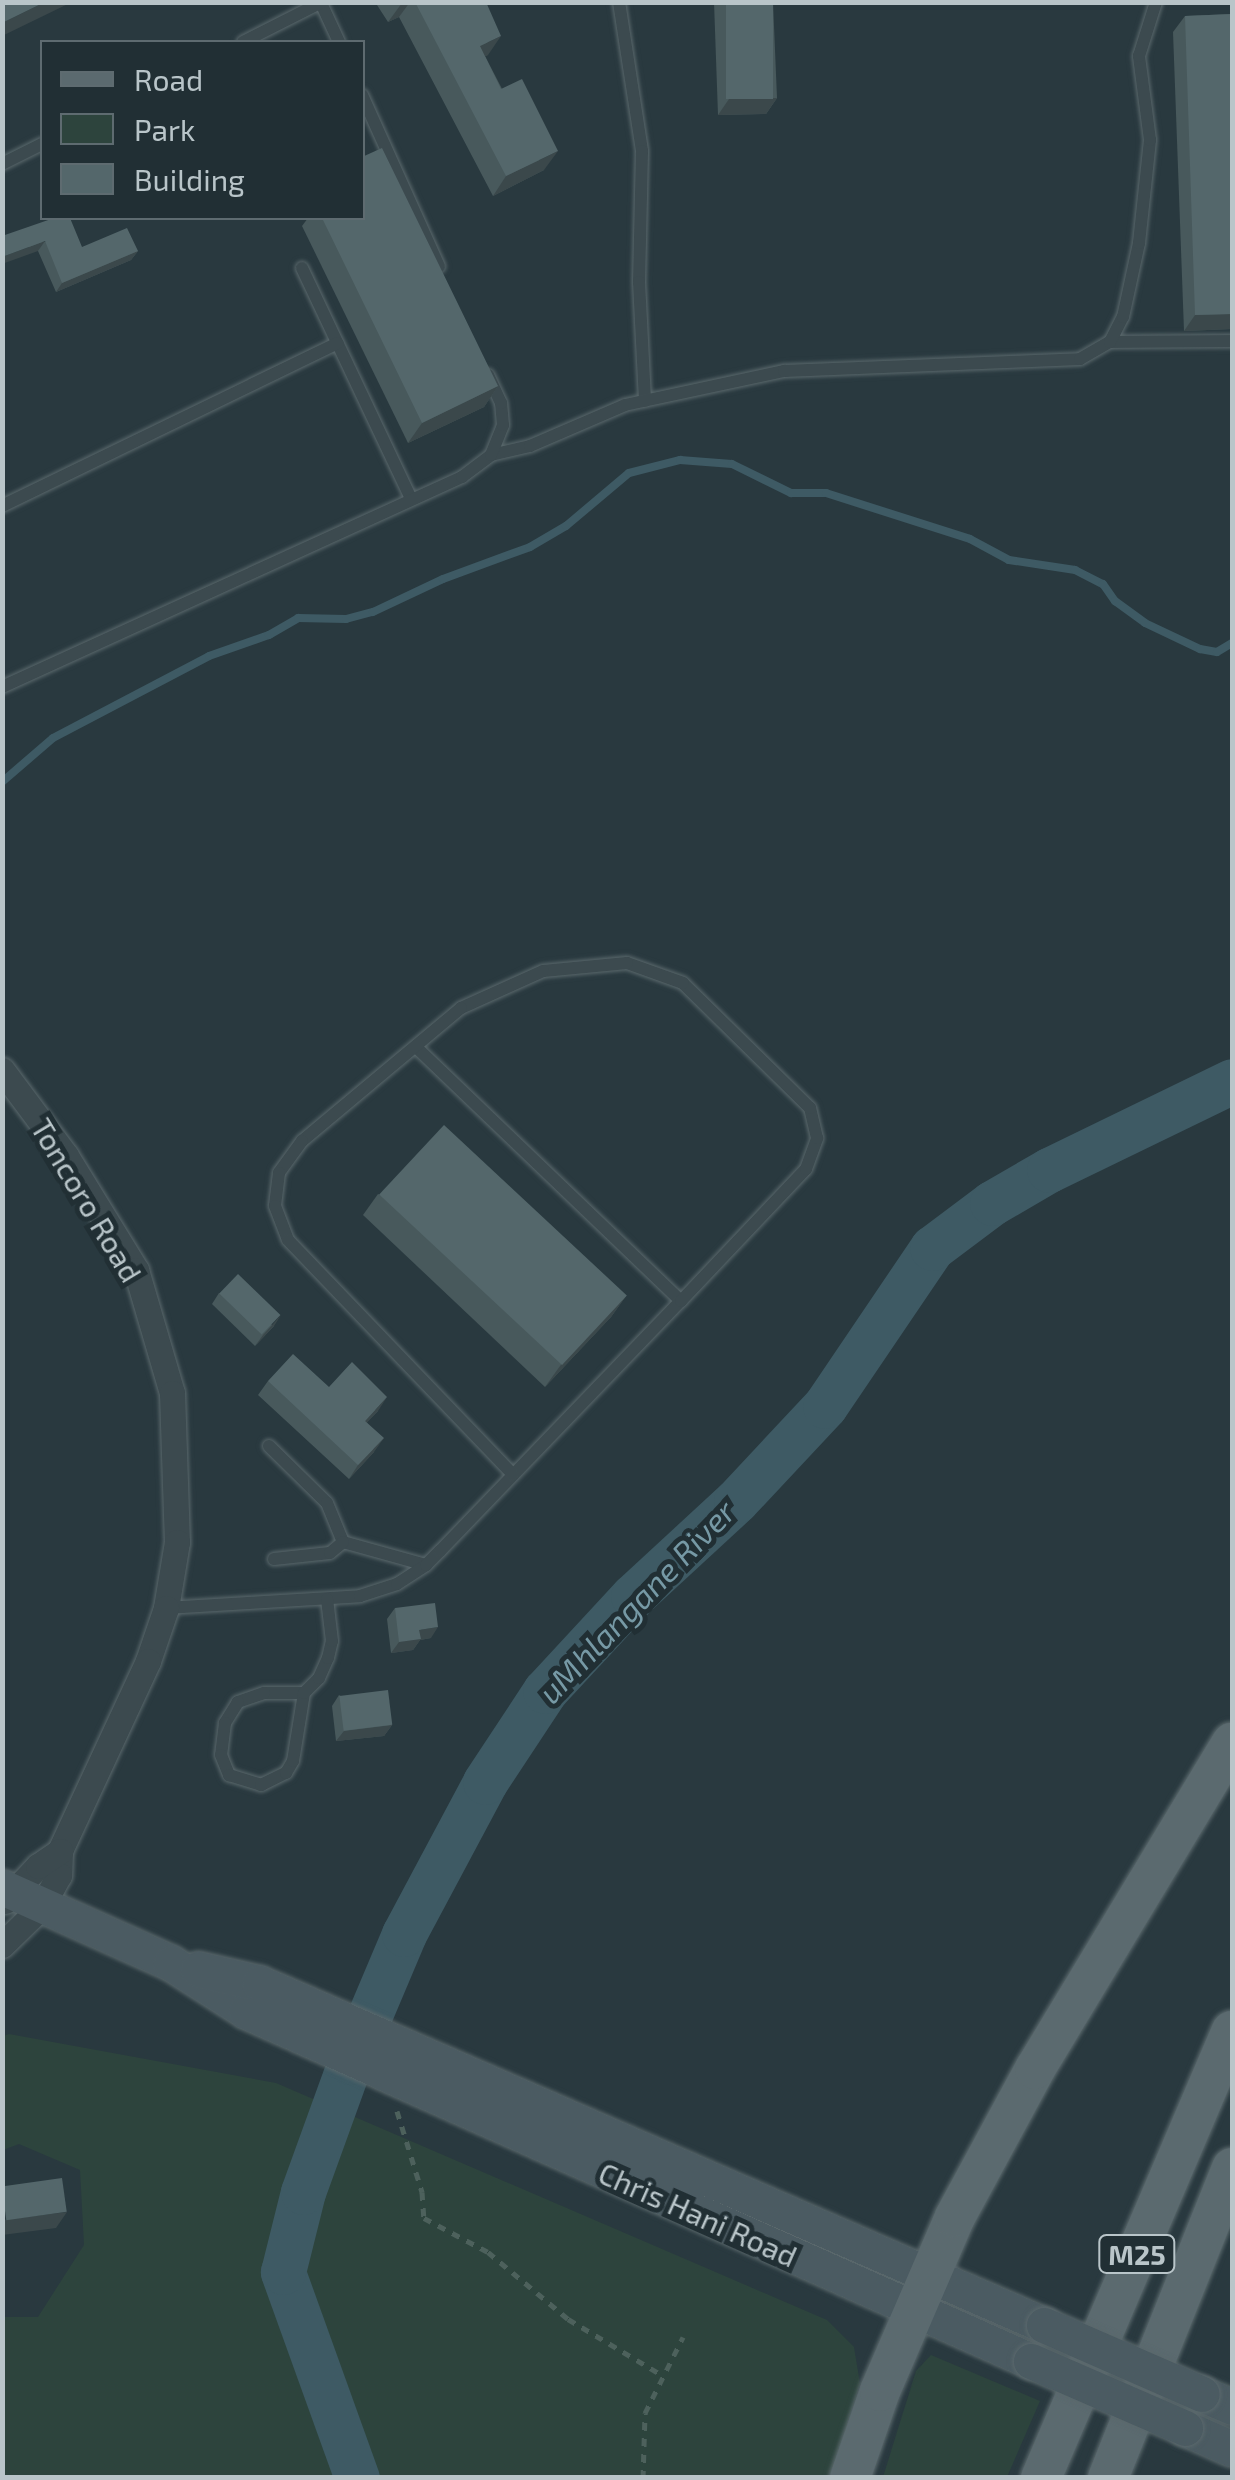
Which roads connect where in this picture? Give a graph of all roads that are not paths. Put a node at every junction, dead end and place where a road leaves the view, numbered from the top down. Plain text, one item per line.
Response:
1 (619, 2) edge
2 (1156, 2) edge
3 (322, 3) edge
4 (246, 40) edge
5 (338, 40) edge
6 (365, 102) edge
7 (40, 145) edge
8 (2, 164) edge
9 (302, 268) dead end
10 (444, 276) edge
11 (1232, 341) edge
12 (1110, 342) junction
13 (338, 343) junction
14 (484, 367) edge
15 (645, 400) junction
16 (490, 455) junction
17 (411, 499) junction
18 (2, 506) edge
19 (2, 687) edge
20 (416, 1047) junction
21 (2, 1070) edge
22 (681, 1301) junction
23 (269, 1446) dead end
24 (513, 1475) junction
25 (343, 1542) junction
26 (274, 1559) dead end
27 (426, 1565) junction
28 (328, 1599) junction
29 (166, 1608) junction
30 (304, 1694) junction
31 (1232, 1743) edge
32 (15, 1897) edge
33 (2, 1944) edge
34 (1232, 2031) edge
35 (498, 2106) junction
36 (1232, 2168) edge
37 (920, 2292) junction
38 (1217, 2400) edge
39 (1232, 2449) edge
40 (850, 2478) edge
41 (1041, 2478) edge
42 (1108, 2478) edge

1 - 15 lane
2 - 12 lane
3 - 4 lane
3 - 5 lane
6 - 10 lane
7 - 8 lane
9 - 13 lane
11 - 12 lane
12 - 15 lane
13 - 17 lane
13 - 18 lane
14 - 16 lane
15 - 16 lane
16 - 17 lane
17 - 19 lane
20 - 22 lane
20 - 22 lane
20 - 24 lane
21 - 29 street, Toncoro Road
22 - 24 lane
23 - 25 lane
24 - 27 lane
25 - 26 lane
25 - 27 lane
27 - 28 lane
28 - 29 lane
28 - 30 lane
29 - 32 street, Toncoro Road
30 - 30 lane
31 - 37 main road
32 - 33 street, Toncoro Road
32 - 35 main road, Chris Hani Road
34 - 41 main road, M25
35 - 37 main road, Chris Hani Road
35 - 37 main road, Chris Hani Road
36 - 42 main road, M25
37 - 38 main road, Chris Hani Road, bridge
37 - 39 main road, Chris Hani Road, bridge
37 - 40 main road

